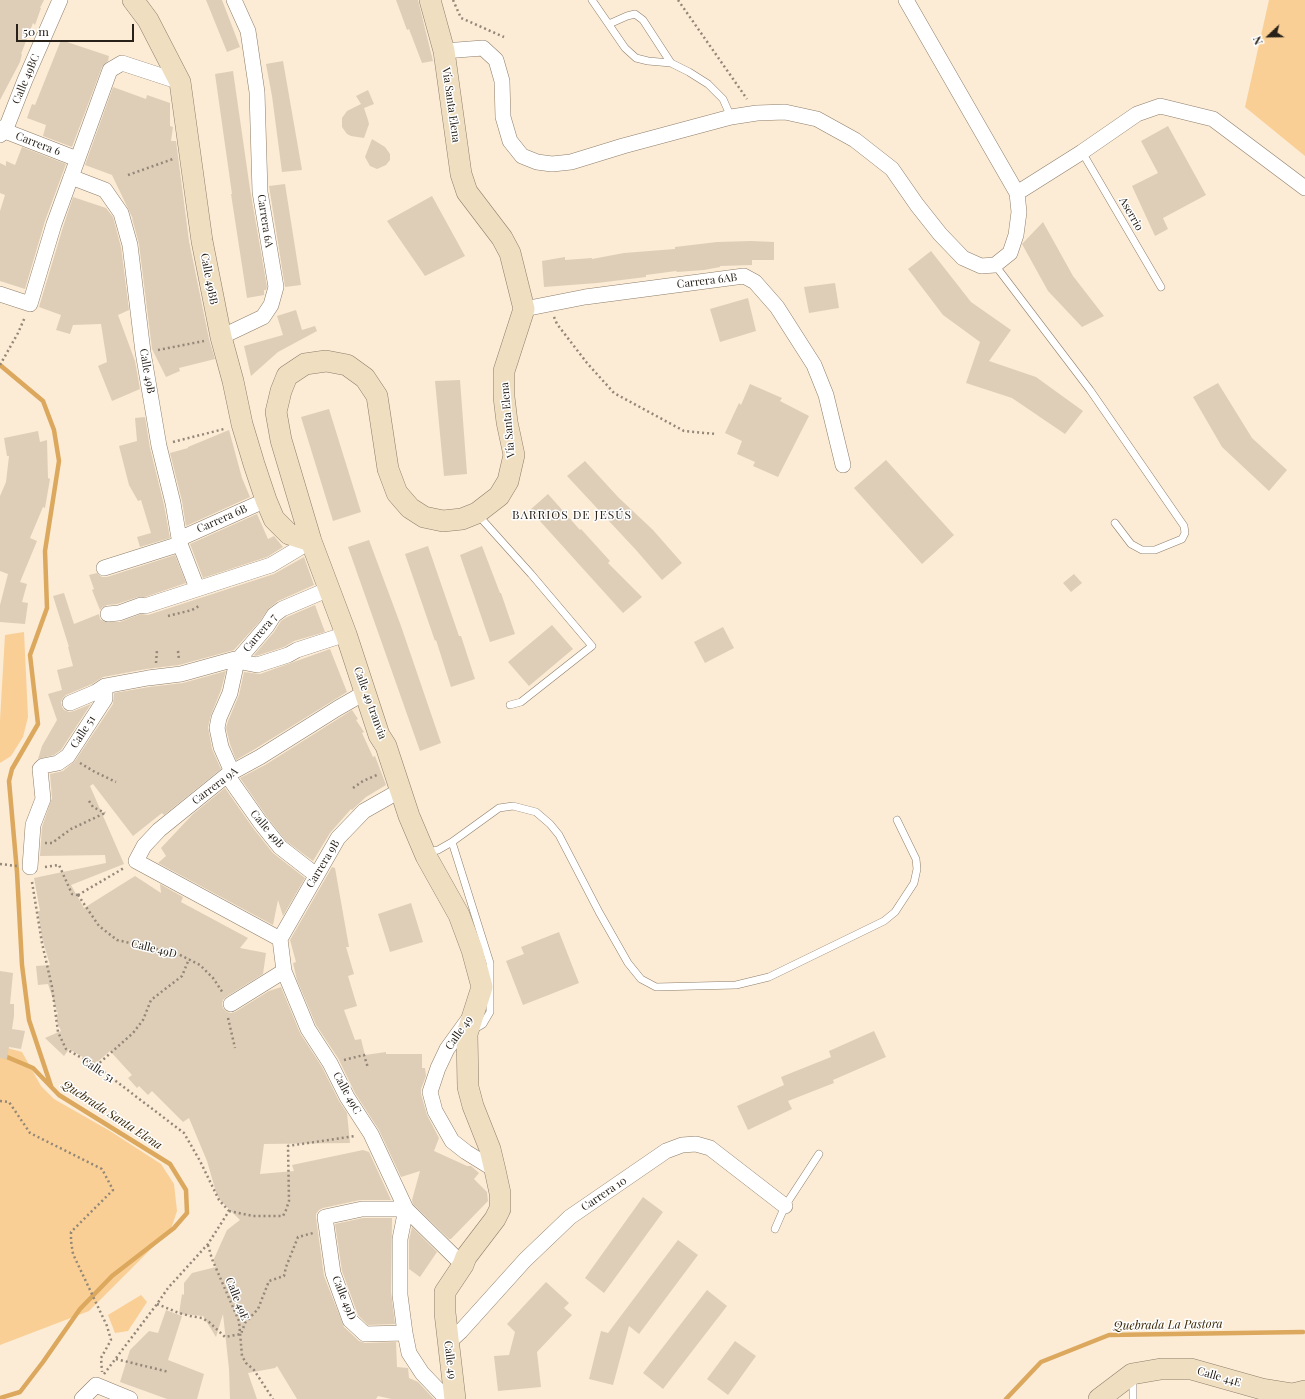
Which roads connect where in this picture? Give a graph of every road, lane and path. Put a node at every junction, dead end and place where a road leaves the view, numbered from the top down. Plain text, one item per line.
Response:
1 (60, 0) edge
2 (133, 0) edge
3 (234, 0) edge
4 (430, 0) edge
5 (453, 0) edge
6 (592, 0) edge
7 (678, 0) edge
8 (906, 0) edge
9 (609, 24) junction
10 (504, 37) dead end
11 (444, 51) junction
12 (671, 63) junction
13 (180, 82) junction
14 (757, 113) junction
15 (731, 117) junction
16 (2, 132) edge
17 (1082, 152) junction
18 (189, 154) junction
19 (77, 159) junction
20 (128, 175) dead end
21 (71, 177) junction
22 (1305, 188) edge
23 (1017, 193) junction
24 (996, 265) junction
25 (1161, 287) dead end
26 (0, 294) edge
27 (30, 304) junction
28 (548, 304) junction
29 (524, 309) junction
30 (221, 337) junction
31 (144, 352) junction
32 (0, 365) edge
33 (377, 396) joint
34 (242, 424) junction
35 (716, 434) dead end
36 (159, 446) junction
37 (842, 465) dead end
38 (266, 500) junction
39 (476, 513) junction
40 (1115, 523) dead end
41 (179, 541) junction
42 (312, 541) junction
43 (104, 568) dead end
44 (196, 588) junction
45 (329, 590) junction
46 (108, 614) dead end
47 (346, 634) junction
48 (237, 661) junction
49 (105, 686) junction
50 (366, 692) junction
51 (70, 703) dead end
52 (510, 705) dead end
53 (68, 756) junction
54 (394, 769) junction
55 (230, 774) junction
56 (116, 782) dead end
57 (352, 788) dead end
58 (401, 790) junction
59 (89, 801) dead end
60 (897, 820) dead end
61 (452, 842) junction
62 (31, 843) junction
63 (426, 856) junction
64 (136, 861) junction
65 (59, 865) dead end
66 (30, 867) joint
67 (316, 876) junction
68 (78, 895) junction
69 (280, 939) junction
70 (189, 959) junction
71 (284, 971) junction
72 (231, 1004) junction
73 (476, 1009) junction
74 (467, 1034) junction
75 (235, 1048) dead end
76 (330, 1063) junction
77 (96, 1066) junction
78 (368, 1068) dead end
79 (0, 1101) edge
80 (371, 1134) junction
81 (819, 1154) dead end
82 (495, 1170) junction
83 (785, 1206) junction
84 (406, 1209) junction
85 (229, 1211) junction
86 (326, 1224) junction
87 (775, 1229) dead end
88 (208, 1244) junction
89 (463, 1265) junction
90 (157, 1304) junction
91 (405, 1333) junction
92 (241, 1334) junction
93 (448, 1343) junction
94 (116, 1359) junction
95 (169, 1372) dead end
96 (1132, 1374) junction
97 (99, 1380) junction
98 (1296, 1395) edge
99 (82, 1399) edge
100 (130, 1399) edge
101 (273, 1399) edge
102 (444, 1399) edge
103 (455, 1399) edge
104 (1099, 1399) edge
105 (1133, 1399) edge

1 - 16 street, Calle 49BC
2 - 13 main road, Calle 49BB
3 - 30 street, Carrera 6A
4 - 11 main road, Vía Santa Elena
5 - 10 path
6 - 9 lane
7 - 14 path
8 - 23 street
9 - 12 lane
9 - 12 lane
11 - 15 street
11 - 29 main road, Vía Santa Elena
12 - 15 lane
13 - 18 main road, Calle 49BB
13 - 19 street
14 - 15 street
14 - 24 street
16 - 19 street, Carrera 6
17 - 22 street
17 - 23 street
17 - 25 lane, Aserrio
18 - 20 path
18 - 30 main road, Calle 49BB
19 - 21 street
21 - 27 street
21 - 31 street, Calle 49B
23 - 24 street
24 - 40 lane
26 - 27 street
27 - 32 path
28 - 29 street, Carrera 6AB
28 - 35 path
28 - 37 street, Carrera 6AB
29 - 39 main road, Vía Santa Elena
30 - 31 path
30 - 34 main road, Calle 49BB
31 - 36 street, Calle 49B
33 - 39 main road, Vía Santa Elena
33 - 42 main road, Calle 49 tranvia
34 - 36 path
34 - 38 main road, Calle 49BB
36 - 41 street, Calle 49B
38 - 41 street, Carrera 6B
38 - 42 main road, Calle 49BB
39 - 52 lane
41 - 43 street, Carrera 6B
41 - 44 street, Calle 49B
42 - 44 street
42 - 45 main road, Calle 49 tranvia
44 - 46 street
45 - 47 main road, Calle 49 tranvia
45 - 48 street, Carrera 7
47 - 48 street
47 - 50 main road, Calle 49 tranvia
48 - 49 street
48 - 55 street, Calle 49B
49 - 51 street
49 - 53 street, Calle 51
50 - 54 main road, Calle 49 tranvia
50 - 55 street, Carrera 9A
53 - 56 path
53 - 62 street, Calle 51
54 - 57 path
54 - 58 main road, Calle 49 tranvia
55 - 64 street, Carrera 9A
55 - 67 street, Calle 49B
58 - 63 main road, Calle 49 tranvia
58 - 67 street, Carrera 9B
59 - 62 path
60 - 61 lane
61 - 63 lane
61 - 74 lane
62 - 66 street, Calle 51
63 - 73 main road, Calle 49 tranvia
64 - 68 path
64 - 69 street
65 - 68 path, Calle 49D
66 - 77 path, Calle 51
67 - 69 street, Carrera 9B
68 - 70 path, Calle 49D
69 - 71 street, Calle 49C
70 - 72 path, Calle 49D
70 - 77 path
71 - 72 street
71 - 76 street, Calle 49C
72 - 75 path
73 - 74 main road, Calle 49
73 - 82 street, Calle 49
74 - 82 main road, Calle 49
76 - 78 path
76 - 80 street, Calle 49C
77 - 85 path, Calle 51
79 - 97 path
80 - 84 street, Calle 49C
80 - 85 path
81 - 83 lane
82 - 89 main road, Calle 49
83 - 87 lane
83 - 93 street, Carrera 10
84 - 86 street
84 - 89 street
84 - 91 street
85 - 88 path
86 - 91 street, Calle 49D
86 - 92 path
88 - 90 path
88 - 92 path, Calle 49E
89 - 93 main road, Calle 49
90 - 92 path
90 - 94 path
91 - 102 street
92 - 101 path, Calle 49E
93 - 103 main road, Calle 49
94 - 95 path
94 - 97 path
96 - 98 main road, Calle 44E
96 - 104 main road
96 - 105 lane
97 - 99 street
97 - 100 street

